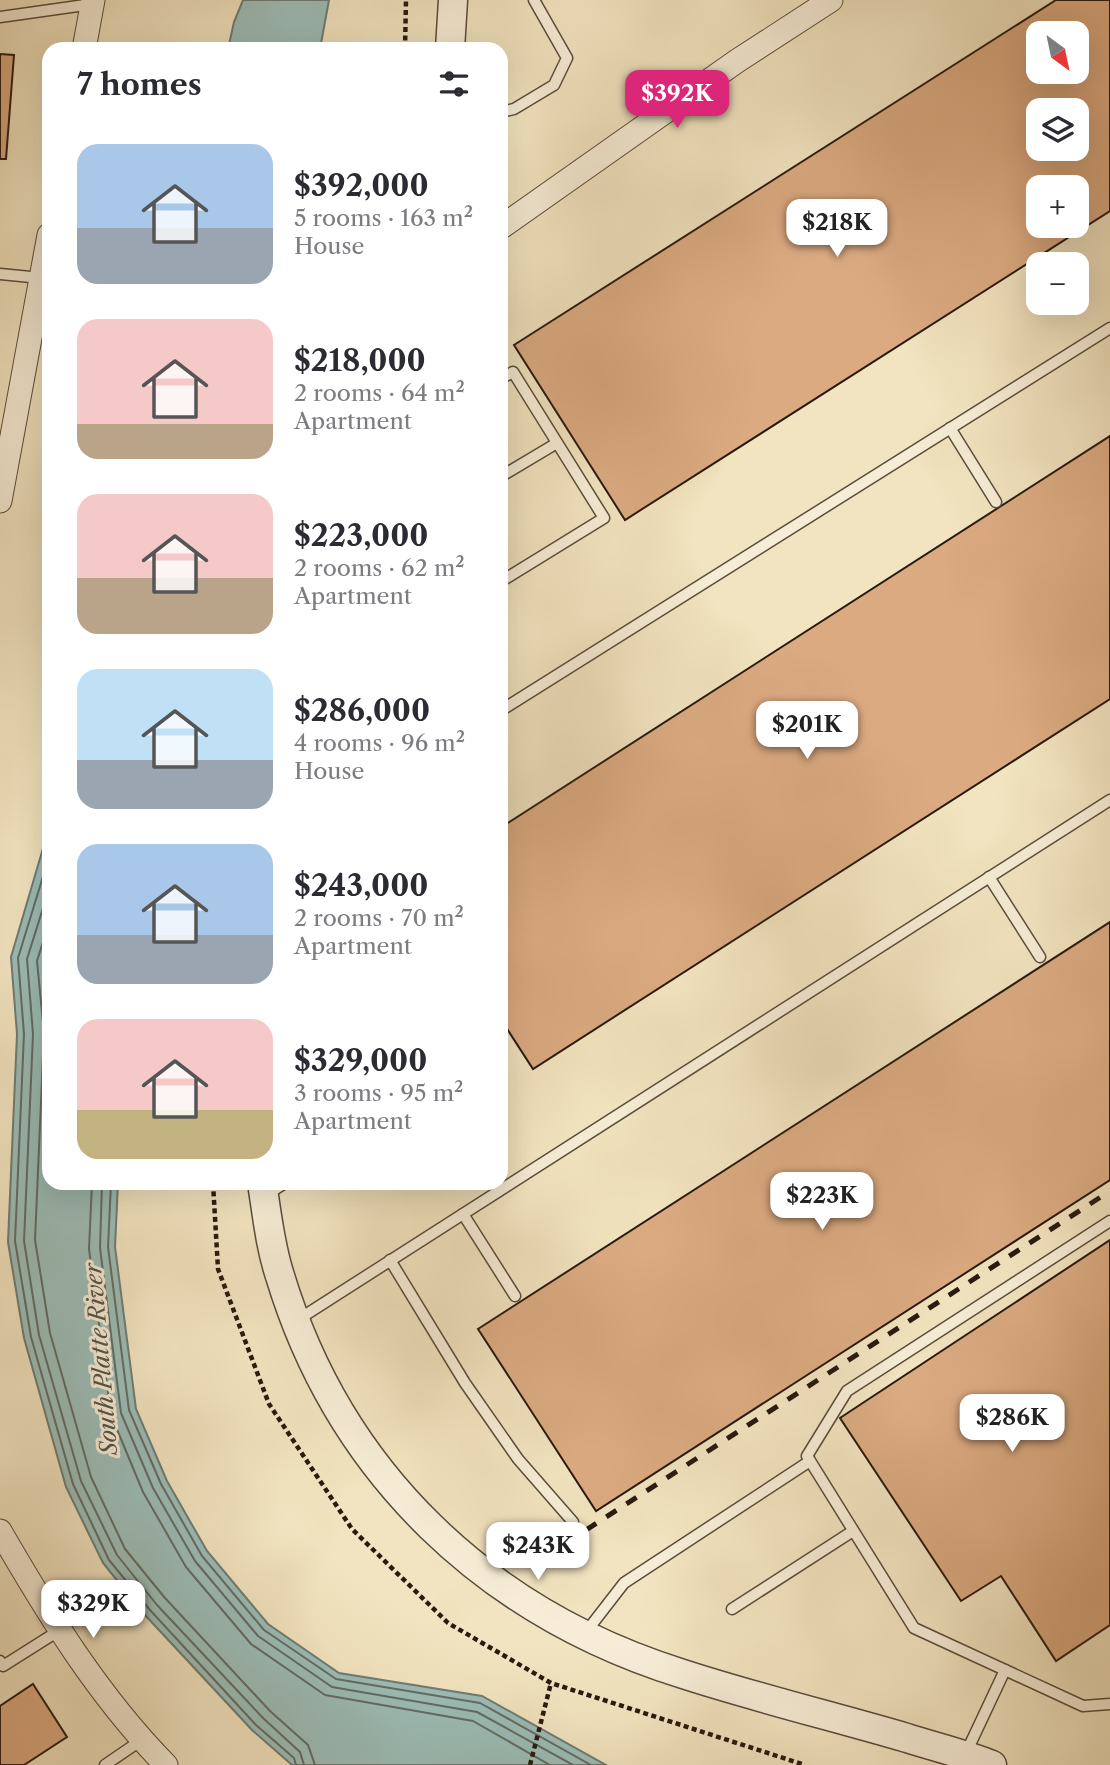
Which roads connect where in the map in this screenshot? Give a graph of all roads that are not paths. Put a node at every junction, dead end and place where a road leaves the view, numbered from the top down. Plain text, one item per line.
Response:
1 (453, 0) edge
2 (534, 0) edge
3 (831, 0) edge
4 (92, 2) edge
5 (0, 18) edge
6 (85, 42) edge
7 (450, 42) edge
8 (508, 110) edge
9 (508, 222) edge
10 (42, 273) edge
11 (0, 274) edge
12 (41, 278) junction
13 (1110, 328) edge
14 (508, 375) edge
15 (950, 428) junction
16 (557, 443) junction
17 (508, 472) edge
18 (0, 502) edge
19 (996, 502) dead end
20 (508, 577) edge
21 (508, 706) edge
22 (1110, 800) edge
23 (989, 877) junction
24 (1040, 957) dead end
25 (508, 1185) edge
26 (270, 1190) edge
27 (500, 1190) edge
28 (463, 1214) junction
29 (1110, 1221) edge
30 (390, 1260) junction
31 (515, 1296) dead end
32 (295, 1321) junction
33 (810, 1461) junction
34 (573, 1522) dead end
35 (0, 1531) edge
36 (853, 1531) junction
37 (732, 1609) dead end
38 (60, 1630) junction
39 (584, 1635) junction
40 (0, 1661) edge
41 (1005, 1670) junction
42 (1110, 1704) edge
43 (143, 1740) junction
44 (965, 1756) junction
45 (105, 1765) edge
46 (166, 1765) edge
47 (992, 1765) edge

1 - 7 street
2 - 8 lane
3 - 9 street
4 - 5 lane
4 - 6 street
10 - 12 street
11 - 12 lane
12 - 18 street
13 - 15 lane
14 - 16 lane
15 - 19 lane
15 - 21 lane
16 - 17 lane
16 - 20 lane
22 - 23 lane
23 - 24 lane
23 - 25 lane
26 - 32 street
27 - 28 lane
28 - 30 lane
28 - 31 lane
29 - 33 lane
30 - 32 lane
30 - 34 lane
32 - 39 street
33 - 36 lane
33 - 39 lane
35 - 38 street
36 - 37 lane
36 - 41 lane
38 - 40 lane
38 - 43 street
39 - 44 street
41 - 42 lane
41 - 44 lane
43 - 45 lane
43 - 46 street
44 - 47 street

